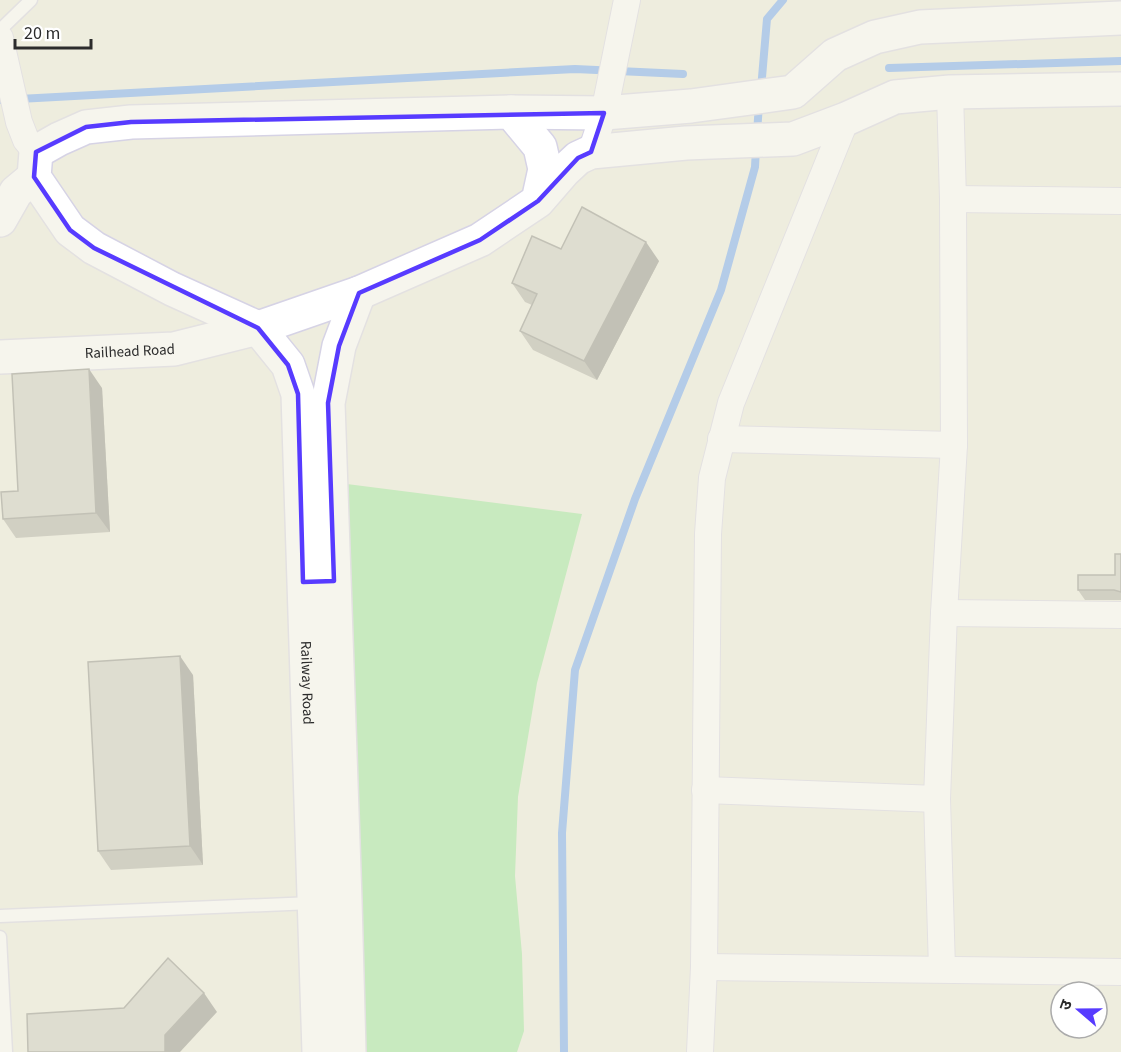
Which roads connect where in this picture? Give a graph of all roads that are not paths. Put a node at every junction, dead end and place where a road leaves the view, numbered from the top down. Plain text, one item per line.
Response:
1 (31, 0) edge
2 (625, 11) edge
3 (1121, 18) edge
4 (0, 37) edge
5 (1121, 89) edge
6 (950, 92) junction
7 (606, 102) junction
8 (511, 112) junction
9 (846, 119) junction
10 (591, 152) junction
11 (35, 165) junction
12 (953, 199) junction
13 (538, 201) junction
14 (1121, 201) edge
15 (0, 220) edge
16 (359, 293) junction
17 (258, 328) junction
18 (0, 357) edge
19 (721, 439) junction
20 (954, 445) junction
21 (319, 582) junction
22 (944, 613) junction
23 (1121, 615) edge
24 (705, 790) junction
25 (937, 798) junction
26 (313, 903) junction
27 (0, 916) edge
28 (0, 937) edge
29 (704, 967) junction
30 (942, 969) junction
31 (1121, 972) edge
32 (6, 1052) edge
33 (319, 1052) edge
34 (349, 1052) edge
35 (700, 1052) edge

1 - 4 lane
2 - 7 street
3 - 7 main road
4 - 11 street
5 - 6 main road
6 - 9 main road
6 - 12 street
7 - 8 main road
7 - 10 street
8 - 11 main road
8 - 13 main road
9 - 10 main road
9 - 19 street
10 - 13 main road, Railhead Road
11 - 15 main road
11 - 17 main road
12 - 14 street
12 - 20 street
13 - 16 main road, Railhead Road
16 - 17 main road, Railhead Road
16 - 21 main road
17 - 18 main road, Railhead Road
17 - 21 main road, Railway Road
19 - 20 street
19 - 24 street
20 - 22 street
21 - 26 main road, Railway Road
21 - 34 main road
22 - 23 street
22 - 25 street
24 - 25 street
24 - 29 street
25 - 30 street
26 - 27 lane
26 - 33 main road, Railway Road
28 - 32 lane
29 - 30 street
29 - 35 street
30 - 31 street

